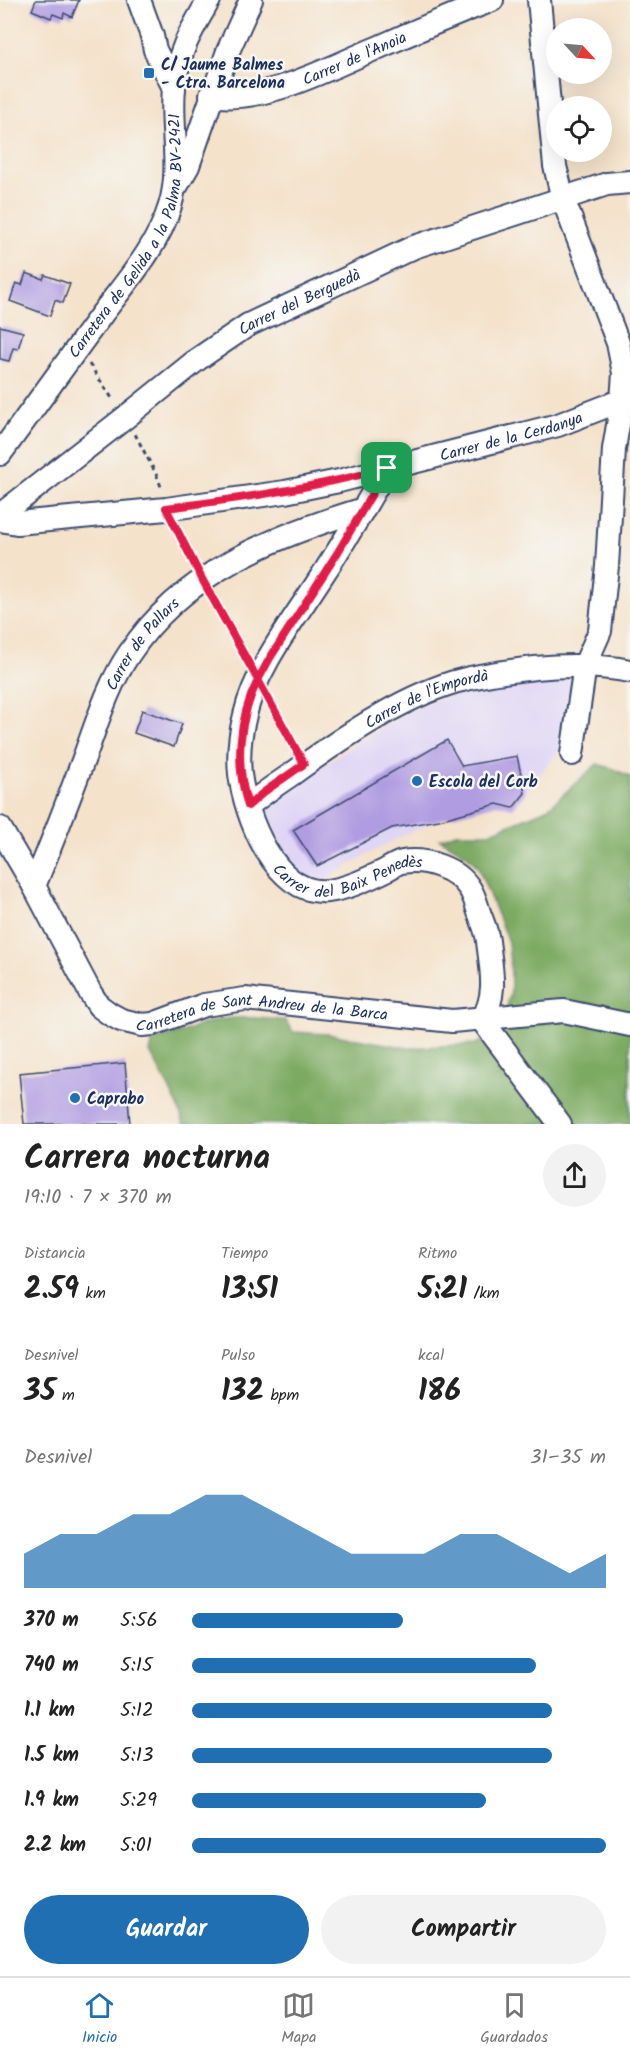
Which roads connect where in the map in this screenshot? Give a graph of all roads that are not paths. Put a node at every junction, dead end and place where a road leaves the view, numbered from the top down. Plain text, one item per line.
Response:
1 (139, 0) edge
2 (209, 0) edge
3 (251, 0) edge
4 (492, 0) edge
5 (539, 0) edge
6 (152, 36) junction
7 (185, 41) junction
8 (174, 88) junction
9 (211, 95) junction
10 (630, 182) edge
11 (174, 192) junction
12 (563, 199) junction
13 (626, 399) edge
14 (624, 425) edge
15 (0, 454) edge
16 (387, 468) junction
17 (364, 509) junction
18 (7, 517) edge
19 (585, 665) junction
20 (630, 671) edge
21 (572, 754) dead end
22 (248, 806) junction
23 (0, 828) edge
24 (34, 886) junction
25 (482, 1020) junction
26 (630, 1025) edge
27 (560, 1124) edge

1 - 6 street
2 - 7 street, Carretera de Gelida a la Palma BV-2421
3 - 9 street
4 - 9 street, Carrer de l'Anoia
5 - 12 street
6 - 7 street
6 - 8 street
7 - 8 street, Carretera de Gelida a la Palma BV-2421
8 - 11 street, Carretera de Gelida a la Palma BV-2421
9 - 11 street
10 - 12 street, Carrer del Berguedà
11 - 15 street, Carretera de Gelida a la Palma BV-2421
12 - 13 street
12 - 18 street, Carrer del Berguedà
13 - 14 street
13 - 16 street, Carrer de la Cerdanya
14 - 19 street
16 - 17 street, Carrer del Baix Penedès
16 - 18 street, Carrer de la Cerdanya
17 - 22 street, Carrer del Baix Penedès
17 - 24 street, Carrer de Pallars
19 - 20 street, Carrer de l'Empordà
19 - 21 street
19 - 22 street, Carrer de l'Empordà
22 - 25 street, Carrer del Baix Penedès
23 - 24 street, Carretera de Sant Andreu de la Barca
24 - 25 street, Carretera de Sant Andreu de la Barca
25 - 26 street, Carretera de Sant Andreu de la Barca
25 - 27 street

